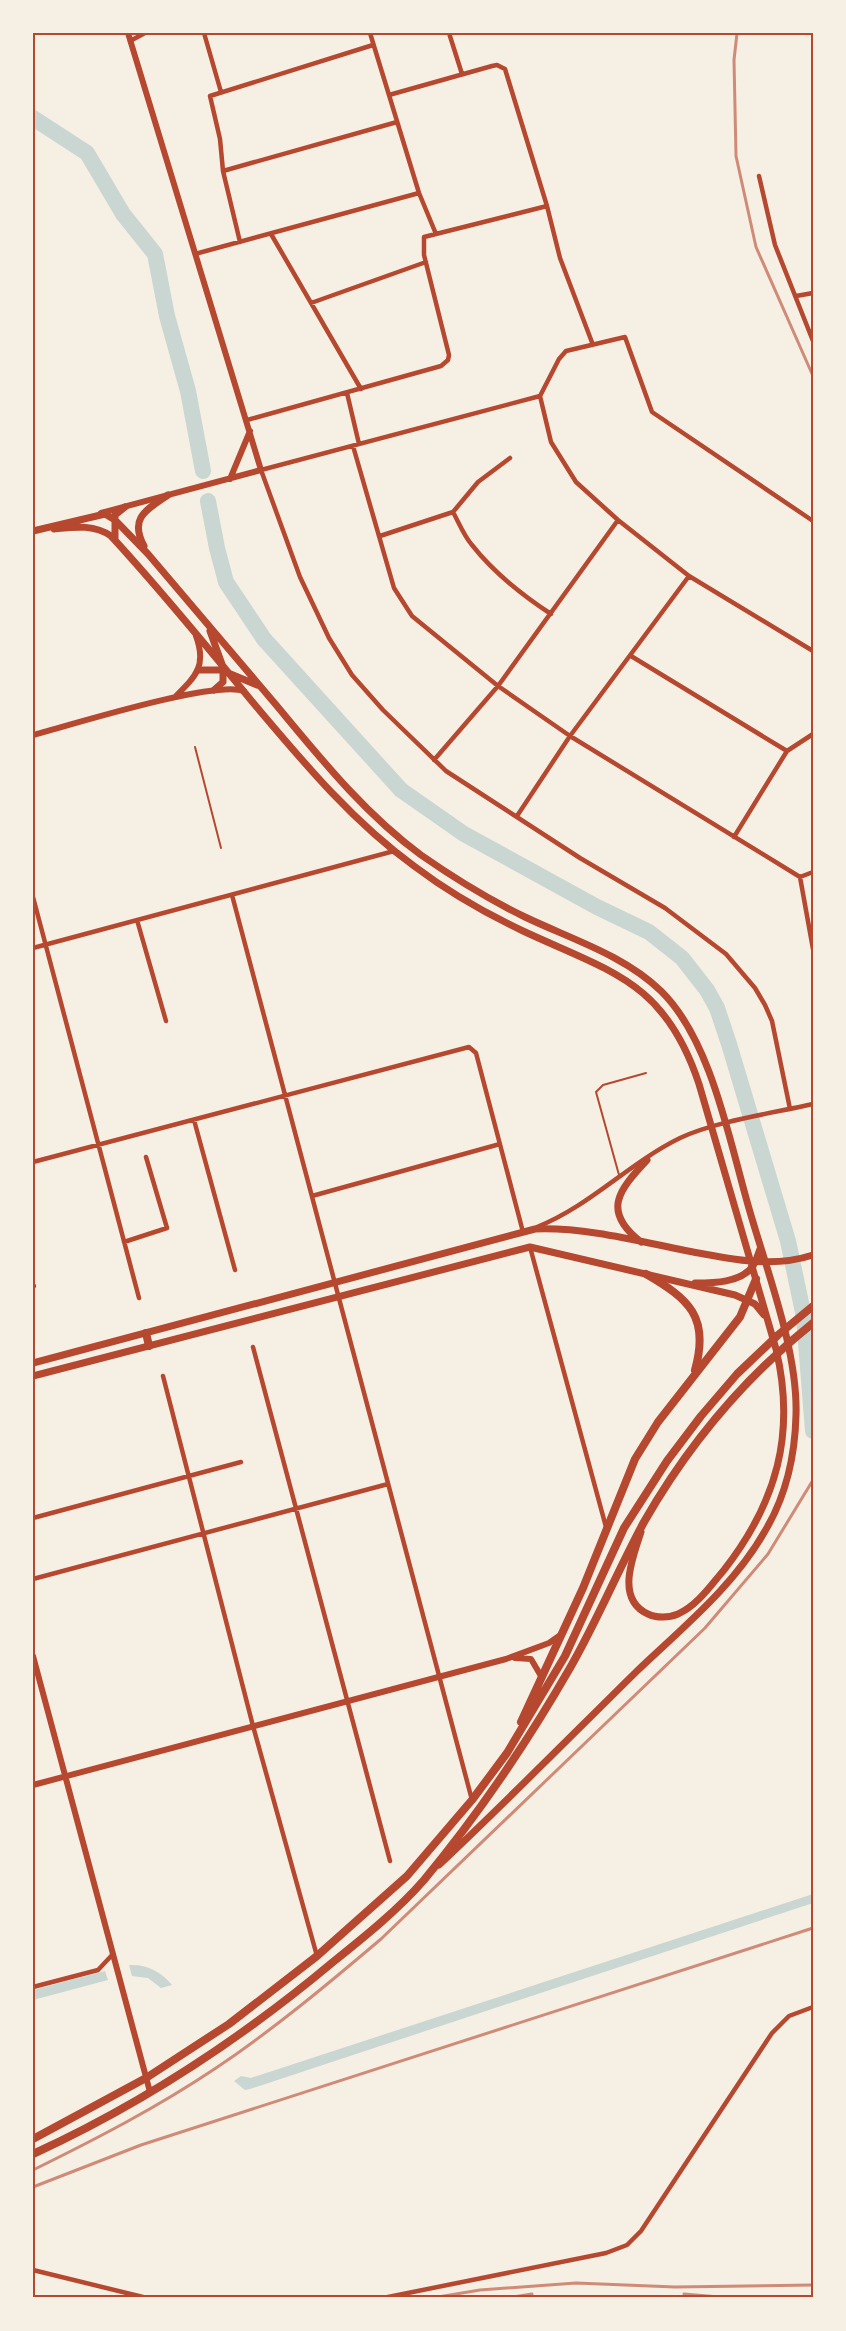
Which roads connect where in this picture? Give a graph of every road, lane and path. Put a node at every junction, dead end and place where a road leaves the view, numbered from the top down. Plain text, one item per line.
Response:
1 (128, 33) edge
2 (145, 33) edge
3 (204, 33) edge
4 (370, 33) edge
5 (449, 33) edge
6 (130, 41) junction
7 (373, 45) junction
8 (462, 74) junction
9 (221, 92) junction
10 (389, 95) junction
11 (397, 122) junction
12 (223, 171) junction
13 (759, 176) dead end
14 (419, 193) junction
15 (547, 206) junction
16 (271, 234) junction
17 (436, 234) junction
18 (240, 242) junction
19 (195, 254) junction
20 (426, 262) junction
21 (813, 293) edge
22 (796, 296) junction
23 (311, 303) junction
24 (813, 341) edge
25 (593, 345) junction
26 (361, 389) junction
27 (347, 393) junction
28 (540, 396) junction
29 (247, 420) junction
30 (250, 431) junction
31 (356, 445) junction
32 (510, 459) dead end
33 (261, 470) junction
34 (227, 479) junction
35 (168, 495) junction
36 (125, 507) junction
37 (453, 512) junction
38 (101, 513) junction
39 (115, 520) junction
40 (618, 520) junction
41 (813, 521) edge
42 (33, 531) edge
43 (380, 536) junction
44 (115, 539) junction
45 (148, 554) junction
46 (689, 576) junction
47 (551, 614) junction
48 (209, 626) junction
49 (196, 635) junction
50 (813, 651) edge
51 (631, 656) junction
52 (198, 670) junction
53 (226, 671) junction
54 (259, 686) junction
55 (498, 686) junction
56 (214, 690) junction
57 (244, 691) junction
58 (174, 698) junction
59 (813, 734) edge
60 (33, 735) edge
61 (570, 736) junction
62 (195, 747) dead end
63 (787, 751) junction
64 (434, 760) junction
65 (517, 816) junction
66 (734, 837) junction
67 (221, 848) dead end
68 (394, 851) junction
69 (813, 872) edge
70 (800, 877) junction
71 (232, 895) junction
72 (33, 897) edge
73 (137, 920) junction
74 (46, 945) junction
75 (33, 948) edge
76 (813, 949) edge
77 (166, 1021) dead end
78 (646, 1073) dead end
79 (285, 1095) junction
80 (813, 1104) edge
81 (790, 1109) junction
82 (194, 1120) junction
83 (725, 1125) junction
84 (712, 1127) junction
85 (500, 1144) junction
86 (99, 1145) junction
87 (146, 1157) dead end
88 (647, 1160) junction
89 (33, 1162) edge
90 (620, 1178) junction
91 (312, 1196) junction
92 (526, 1231) junction
93 (124, 1242) junction
94 (644, 1243) junction
95 (531, 1247) junction
96 (760, 1249) junction
97 (813, 1255) edge
98 (753, 1267) junction
99 (235, 1270) dead end
100 (646, 1274) junction
101 (756, 1279) junction
102 (334, 1282) junction
103 (681, 1283) junction
104 (338, 1297) junction
105 (139, 1298) dead end
106 (748, 1301) junction
107 (813, 1306) edge
108 (768, 1320) junction
109 (813, 1323) edge
110 (146, 1333) junction
111 (149, 1346) junction
112 (253, 1347) dead end
113 (33, 1363) edge
114 (693, 1375) junction
115 (163, 1376) dead end
116 (33, 1377) edge
117 (241, 1462) dead end
118 (188, 1476) junction
119 (388, 1484) junction
120 (296, 1509) junction
121 (33, 1518) edge
122 (644, 1523) junction
123 (606, 1527) junction
124 (203, 1534) junction
125 (33, 1579) edge
126 (560, 1636) junction
127 (33, 1656) edge
128 (506, 1659) junction
129 (542, 1676) junction
130 (439, 1677) junction
131 (348, 1701) junction
132 (253, 1726) junction
133 (507, 1753) junction
134 (66, 1776) junction
135 (33, 1785) edge
136 (472, 1800) junction
137 (390, 1861) dead end
138 (422, 1881) junction
139 (113, 1954) junction
140 (317, 1956) junction
141 (33, 1987) edge
142 (813, 2007) edge
143 (146, 2078) junction
144 (150, 2092) junction
145 (33, 2139) edge
146 (33, 2154) edge
147 (33, 2270) edge
148 (147, 2298) edge
149 (383, 2298) edge

1 - 6 street
2 - 6 street
3 - 9 street
4 - 7 street
5 - 8 street
6 - 19 street
7 - 9 street
7 - 10 street
8 - 10 street
8 - 15 street
9 - 12 street
10 - 11 street
11 - 12 street
11 - 14 street
12 - 18 street
13 - 22 street
14 - 16 street
14 - 17 street
15 - 17 street
15 - 25 street
16 - 18 street
16 - 23 street
17 - 20 street
18 - 19 street
19 - 29 street
20 - 23 street
20 - 26 street
21 - 22 street
22 - 24 street
23 - 26 street
25 - 28 street
25 - 41 street
26 - 27 street
27 - 29 street
27 - 31 street
28 - 31 street
28 - 40 street
29 - 30 street
30 - 33 street
30 - 34 street
31 - 33 street
31 - 43 street
32 - 37 street
33 - 34 street
33 - 64 street
34 - 35 street
35 - 36 street
35 - 45 main road
36 - 38 street
36 - 39 main road
37 - 43 street
37 - 47 street
38 - 39 main road
38 - 42 main road
39 - 44 main road
39 - 45 main road
40 - 46 street
40 - 47 street
42 - 44 main road
43 - 55 street
44 - 49 main road
45 - 48 main road
46 - 50 street
46 - 51 street
47 - 55 street
48 - 53 main road
48 - 54 main road
49 - 52 street
49 - 53 main road
51 - 61 street
51 - 63 street
52 - 53 main road
52 - 58 street
53 - 54 main road
53 - 56 main road
53 - 57 main road
54 - 83 main road
55 - 61 street
55 - 64 street
56 - 57 street
56 - 58 street
57 - 68 main road
58 - 60 street
59 - 63 street
61 - 65 street
61 - 66 street
62 - 67 lane
63 - 66 street
64 - 65 street
65 - 81 street
66 - 70 street
68 - 71 street
68 - 84 main road
69 - 70 street
70 - 76 street
71 - 73 street
71 - 79 street
72 - 74 street
73 - 74 street
73 - 77 street
74 - 75 street
74 - 86 street
78 - 90 lane
79 - 82 street
79 - 85 street
79 - 91 street
80 - 81 street
81 - 83 street
82 - 86 street
82 - 99 street
83 - 84 street
83 - 96 main road
84 - 88 street
84 - 98 main road
85 - 91 street
85 - 92 street
86 - 89 street
86 - 93 street
87 - 93 street
88 - 90 street
88 - 94 main road
90 - 92 street
91 - 102 street
92 - 94 main road
92 - 102 main road
93 - 105 street
94 - 97 main road
95 - 100 main road
95 - 104 main road
95 - 123 street
96 - 98 main road
96 - 138 main road
98 - 101 main road
98 - 103 main road
100 - 103 main road
100 - 114 main road
101 - 106 main road
101 - 108 main road
102 - 104 street
102 - 110 main road
103 - 106 main road
104 - 111 main road
104 - 119 street
106 - 108 main road
106 - 114 main road
107 - 133 main road
108 - 122 main road
109 - 122 main road
110 - 111 main road
110 - 113 main road
111 - 116 main road
112 - 120 street
114 - 123 main road
115 - 118 street
117 - 118 street
118 - 121 street
118 - 124 street
119 - 120 street
119 - 130 street
120 - 124 street
120 - 131 street
122 - 138 main road
123 - 126 main road
124 - 125 street
124 - 132 street
126 - 128 street
126 - 129 main road
127 - 134 street
128 - 129 street
128 - 130 street
129 - 133 main road
130 - 131 street
130 - 136 street
131 - 132 street
131 - 137 street
132 - 134 street
132 - 140 street
133 - 136 main road
134 - 135 street
134 - 139 street
136 - 140 main road
138 - 144 main road
139 - 141 street
139 - 143 street
140 - 143 main road
142 - 149 street
143 - 144 street
143 - 145 main road
144 - 146 main road
147 - 148 street

